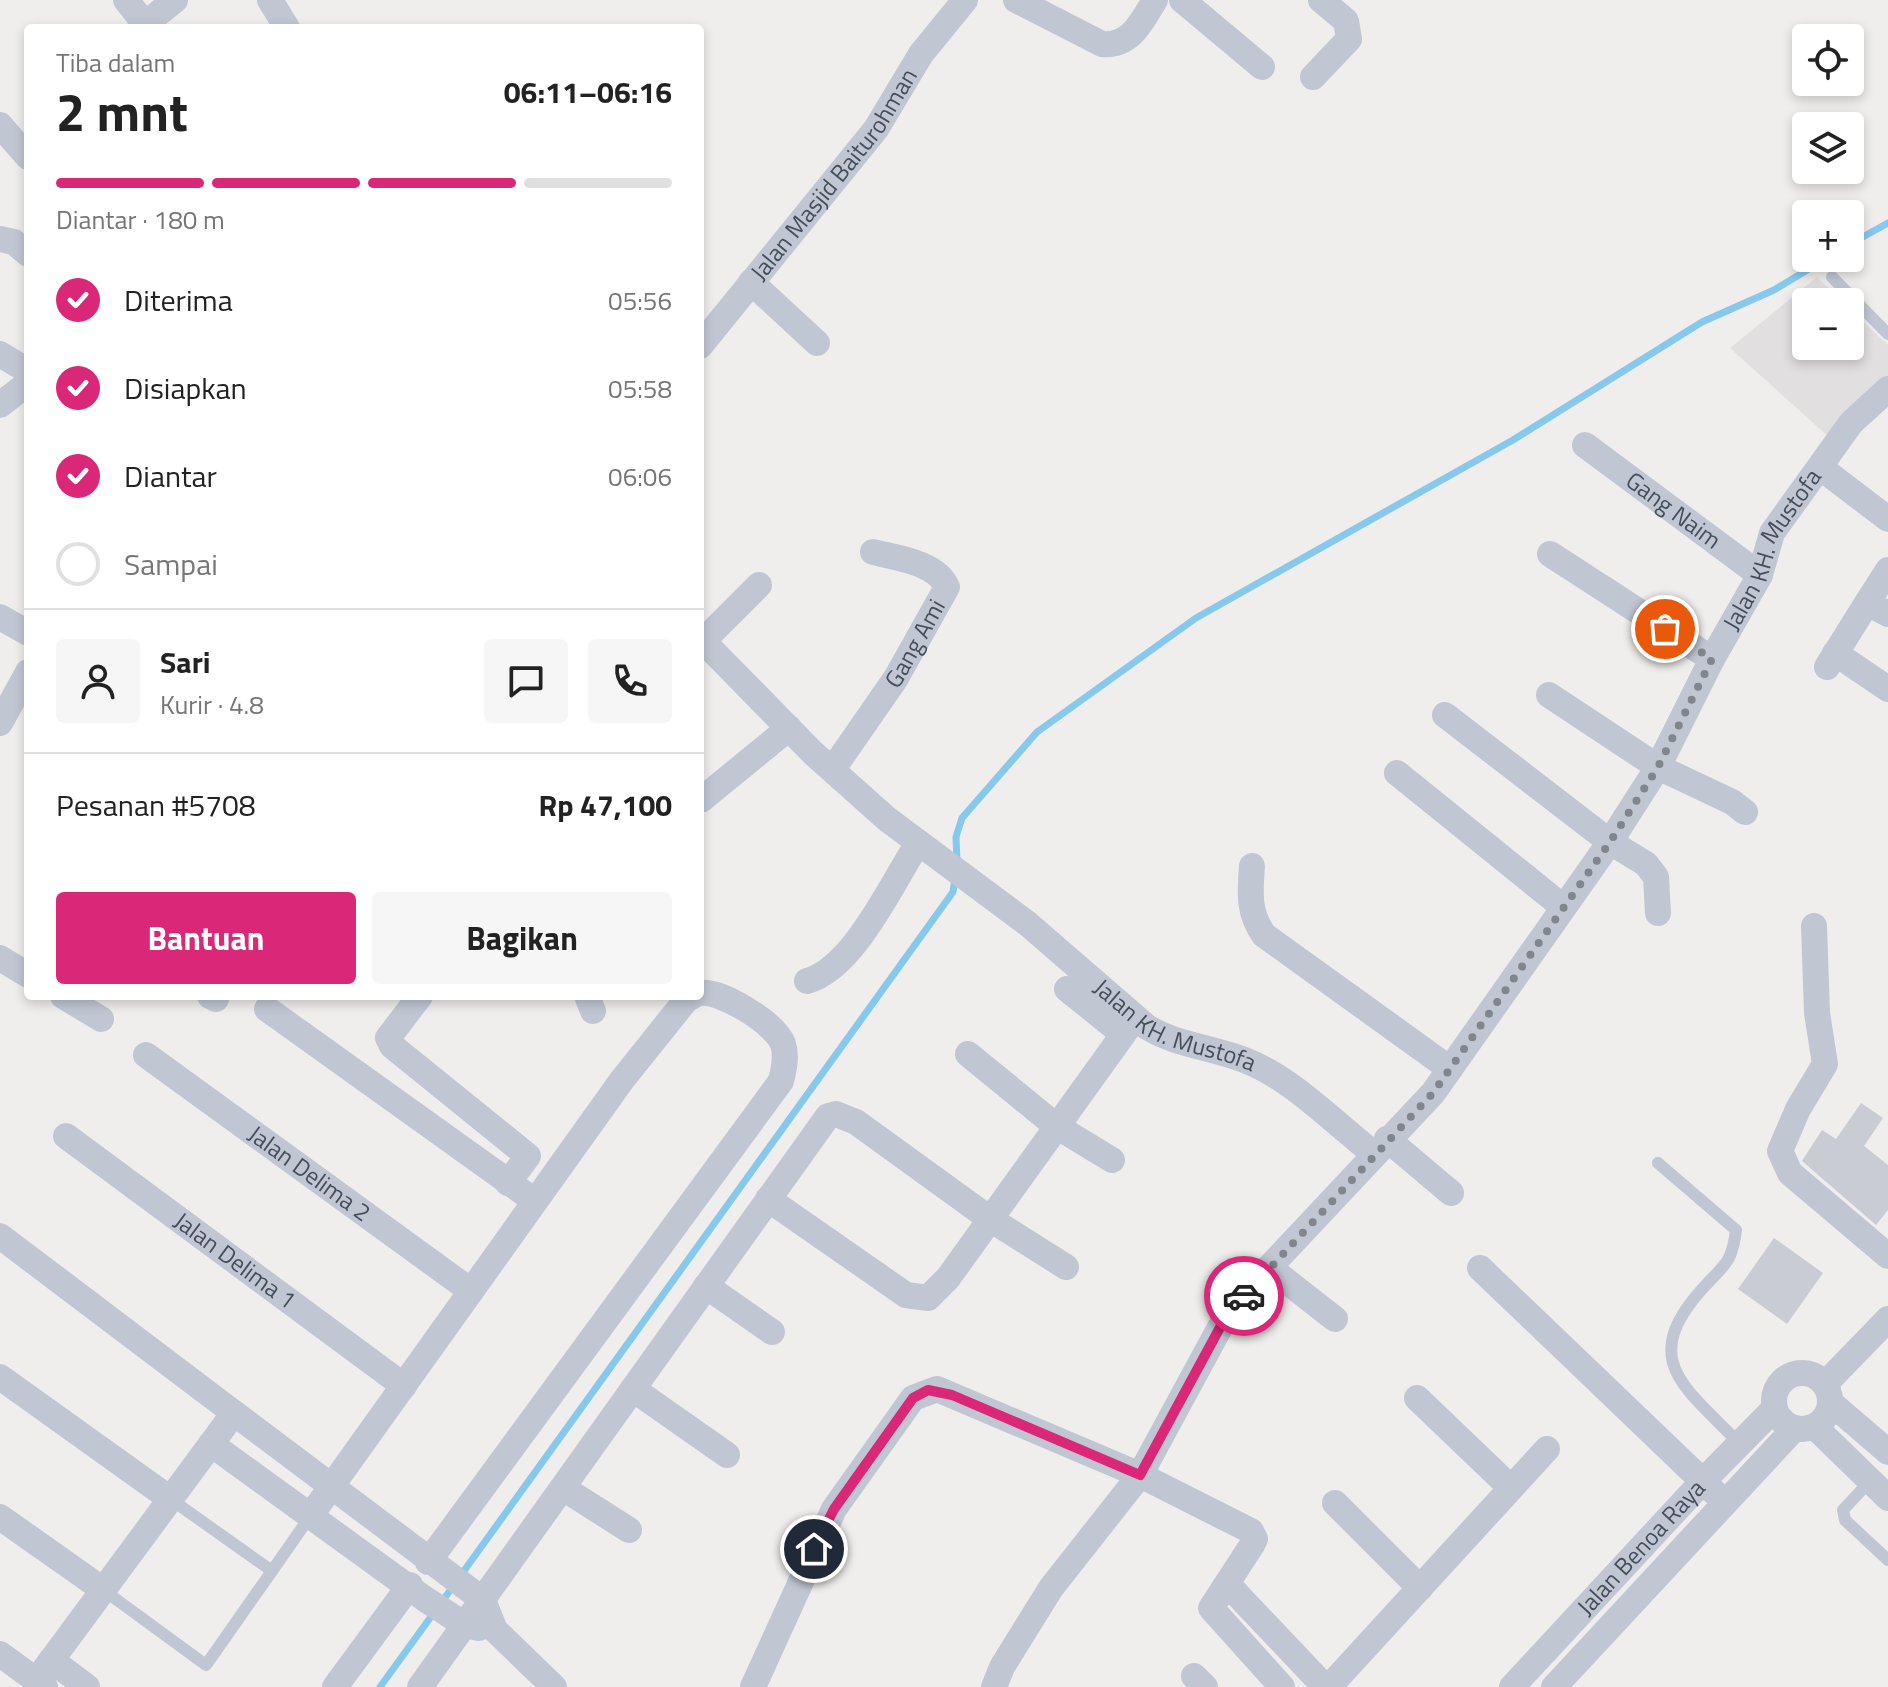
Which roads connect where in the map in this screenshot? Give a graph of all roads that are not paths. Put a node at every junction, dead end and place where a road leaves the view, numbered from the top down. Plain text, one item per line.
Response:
1 (126, 0) edge
2 (175, 0) edge
3 (270, 0) edge
4 (965, 0) edge
5 (1016, 0) edge
6 (1155, 0) edge
7 (1182, 0) edge
8 (1321, 0) edge
9 (141, 24) edge
10 (145, 24) edge
11 (285, 24) edge
12 (1262, 67) dead end
13 (1313, 77) dead end
14 (0, 125) edge
15 (24, 152) edge
16 (0, 239) edge
17 (24, 251) edge
18 (1832, 277) dead end
19 (751, 282) junction
20 (1888, 334) edge
21 (704, 341) edge
22 (817, 343) dead end
23 (0, 354) edge
24 (24, 369) edge
25 (24, 386) edge
26 (1888, 389) edge
27 (0, 405) edge
28 (1585, 445) dead end
29 (1821, 468) junction
30 (1888, 519) edge
31 (873, 552) dead end
32 (1550, 554) dead end
33 (1888, 570) edge
34 (1760, 575) junction
35 (759, 585) dead end
36 (1877, 608) edge
37 (0, 617) edge
38 (24, 631) edge
39 (704, 637) edge
40 (704, 641) edge
41 (1712, 659) junction
42 (1888, 689) edge
43 (1549, 695) dead end
44 (21, 704) edge
45 (1445, 715) dead end
46 (0, 723) edge
47 (789, 728) junction
48 (1658, 767) junction
49 (833, 769) junction
50 (1397, 773) dead end
51 (704, 798) edge
52 (1745, 812) dead end
53 (1610, 842) junction
54 (918, 843) junction
55 (1252, 866) dead end
56 (1563, 907) junction
57 (1658, 913) dead end
58 (1814, 926) dead end
59 (0, 958) edge
60 (24, 973) edge
61 (807, 981) dead end
62 (1067, 989) dead end
63 (704, 992) edge
64 (70, 1000) edge
65 (417, 1000) edge
66 (686, 1000) edge
67 (267, 1009) dead end
68 (101, 1019) dead end
69 (1129, 1026) junction
70 (968, 1054) dead end
71 (146, 1055) dead end
72 (1450, 1069) junction
73 (1056, 1126) junction
74 (66, 1136) dead end
75 (1380, 1146) junction
76 (1112, 1160) dead end
77 (1658, 1163) dead end
78 (508, 1183) junction
79 (1451, 1193) dead end
80 (768, 1199) junction
81 (535, 1201) junction
82 (990, 1219) junction
83 (0, 1236) edge
84 (1888, 1256) edge
85 (1066, 1267) dead end
86 (1480, 1268) dead end
87 (1271, 1269) junction
88 (706, 1286) junction
89 (471, 1291) junction
90 (1335, 1319) dead end
91 (1888, 1319) edge
92 (772, 1332) dead end
93 (0, 1377) edge
94 (404, 1386) junction
95 (633, 1389) junction
96 (1828, 1394) junction
97 (1417, 1398) dead end
98 (1774, 1409) junction
99 (234, 1413) junction
100 (1804, 1428) junction
101 (1739, 1443) junction
102 (211, 1444) junction
103 (1547, 1449) dead end
104 (1888, 1452) edge
105 (727, 1455) dead end
106 (1140, 1475) junction
107 (1703, 1481) junction
108 (330, 1488) junction
109 (563, 1488) junction
110 (1511, 1488) junction
111 (1879, 1490) edge
112 (169, 1498) junction
113 (1725, 1502) junction
114 (1335, 1503) dead end
115 (311, 1515) junction
116 (0, 1517) edge
117 (385, 1529) junction
118 (629, 1530) dead end
119 (363, 1553) junction
120 (1888, 1560) edge
121 (437, 1568) junction
122 (272, 1571) junction
123 (1420, 1588) junction
124 (102, 1589) junction
125 (1234, 1591) dead end
126 (418, 1592) junction
127 (478, 1596) junction
128 (461, 1622) junction
129 (495, 1630) junction
130 (1560, 1635) junction
131 (0, 1654) edge
132 (1580, 1657) junction
133 (44, 1676) edge
134 (87, 1687) edge
135 (335, 1687) edge
136 (420, 1687) edge
137 (554, 1687) edge
138 (753, 1687) edge
139 (994, 1687) edge
140 (1282, 1687) edge
141 (1327, 1687) edge
142 (1512, 1687) edge
143 (1554, 1687) edge

1 - 9 street
2 - 10 street
3 - 11 street
4 - 19 street, Jalan Masjid Baiturohman
5 - 6 street
7 - 12 street
8 - 13 street
14 - 15 street
16 - 17 street
18 - 20 lane
19 - 21 street, Jalan Masjid Baiturohman
19 - 22 street
23 - 24 street
25 - 27 street
26 - 29 street, Jalan KH. Mustofa
28 - 34 street, Gang Naim
29 - 30 street
29 - 34 street, Jalan KH. Mustofa
31 - 49 street, Gang Ami
32 - 41 street
33 - 36 street
34 - 41 street, Jalan KH. Mustofa
35 - 39 street
36 - 42 street
37 - 38 street
40 - 47 street
41 - 48 street, Jalan KH. Mustofa
43 - 48 street
44 - 46 street
45 - 53 street
47 - 49 street
47 - 51 street
48 - 52 street
48 - 53 street, Jalan KH. Mustofa
49 - 54 street
50 - 56 street
53 - 56 street, Jalan KH. Mustofa
53 - 57 street
54 - 61 street
54 - 69 street, Jalan KH. Mustofa
55 - 72 street
56 - 72 street, Jalan KH. Mustofa
58 - 84 street
59 - 60 street
62 - 69 street
63 - 121 street
64 - 68 street
65 - 78 street
66 - 81 street
67 - 78 street
69 - 73 street
69 - 75 street, Jalan KH. Mustofa
70 - 73 street
71 - 89 street, Jalan Delima 2
72 - 75 street, Jalan KH. Mustofa
73 - 76 street
73 - 82 street
74 - 94 street, Jalan Delima 1
75 - 79 street
75 - 87 street, Jalan KH. Mustofa
77 - 101 lane
78 - 81 street
80 - 82 street
80 - 82 street
80 - 88 street
81 - 89 street
82 - 85 street
83 - 99 street
86 - 107 street
87 - 90 street
87 - 106 street, Jalan KH. Mustofa
88 - 92 street
88 - 95 street
89 - 94 street
91 - 96 street
93 - 112 street
94 - 108 street
95 - 105 street
95 - 109 street
96 - 98 street, Jalan Benoa Raya
96 - 100 street, Jalan Benoa Raya
96 - 104 street, Jalan Benoa Raya
97 - 110 street
98 - 100 street
98 - 101 street, Jalan Benoa Raya
99 - 102 street
99 - 108 street
100 - 111 street
100 - 113 street, Jalan Benoa Raya
101 - 107 street, Jalan Benoa Raya
102 - 112 street
102 - 115 street
103 - 110 street
106 - 138 street
106 - 139 street, Jalan KH. Mustofa
106 - 140 street
107 - 113 street
107 - 130 street, Jalan Benoa Raya
108 - 115 street
108 - 117 street
109 - 118 street
109 - 127 street
110 - 123 street
111 - 120 lane
112 - 122 lane
112 - 124 street
113 - 132 street, Jalan Benoa Raya
114 - 123 street
115 - 119 street
115 - 122 lane
116 - 124 street
117 - 119 street
117 - 121 street
119 - 126 street
121 - 127 street
122 - 124 lane
123 - 141 street
124 - 133 street
125 - 141 street
126 - 128 street
126 - 135 street
127 - 128 street
127 - 129 street
128 - 129 street
128 - 136 street
129 - 137 street
130 - 132 street
130 - 142 street, Jalan Benoa Raya
131 - 133 street
132 - 143 street, Jalan Benoa Raya
133 - 134 street

